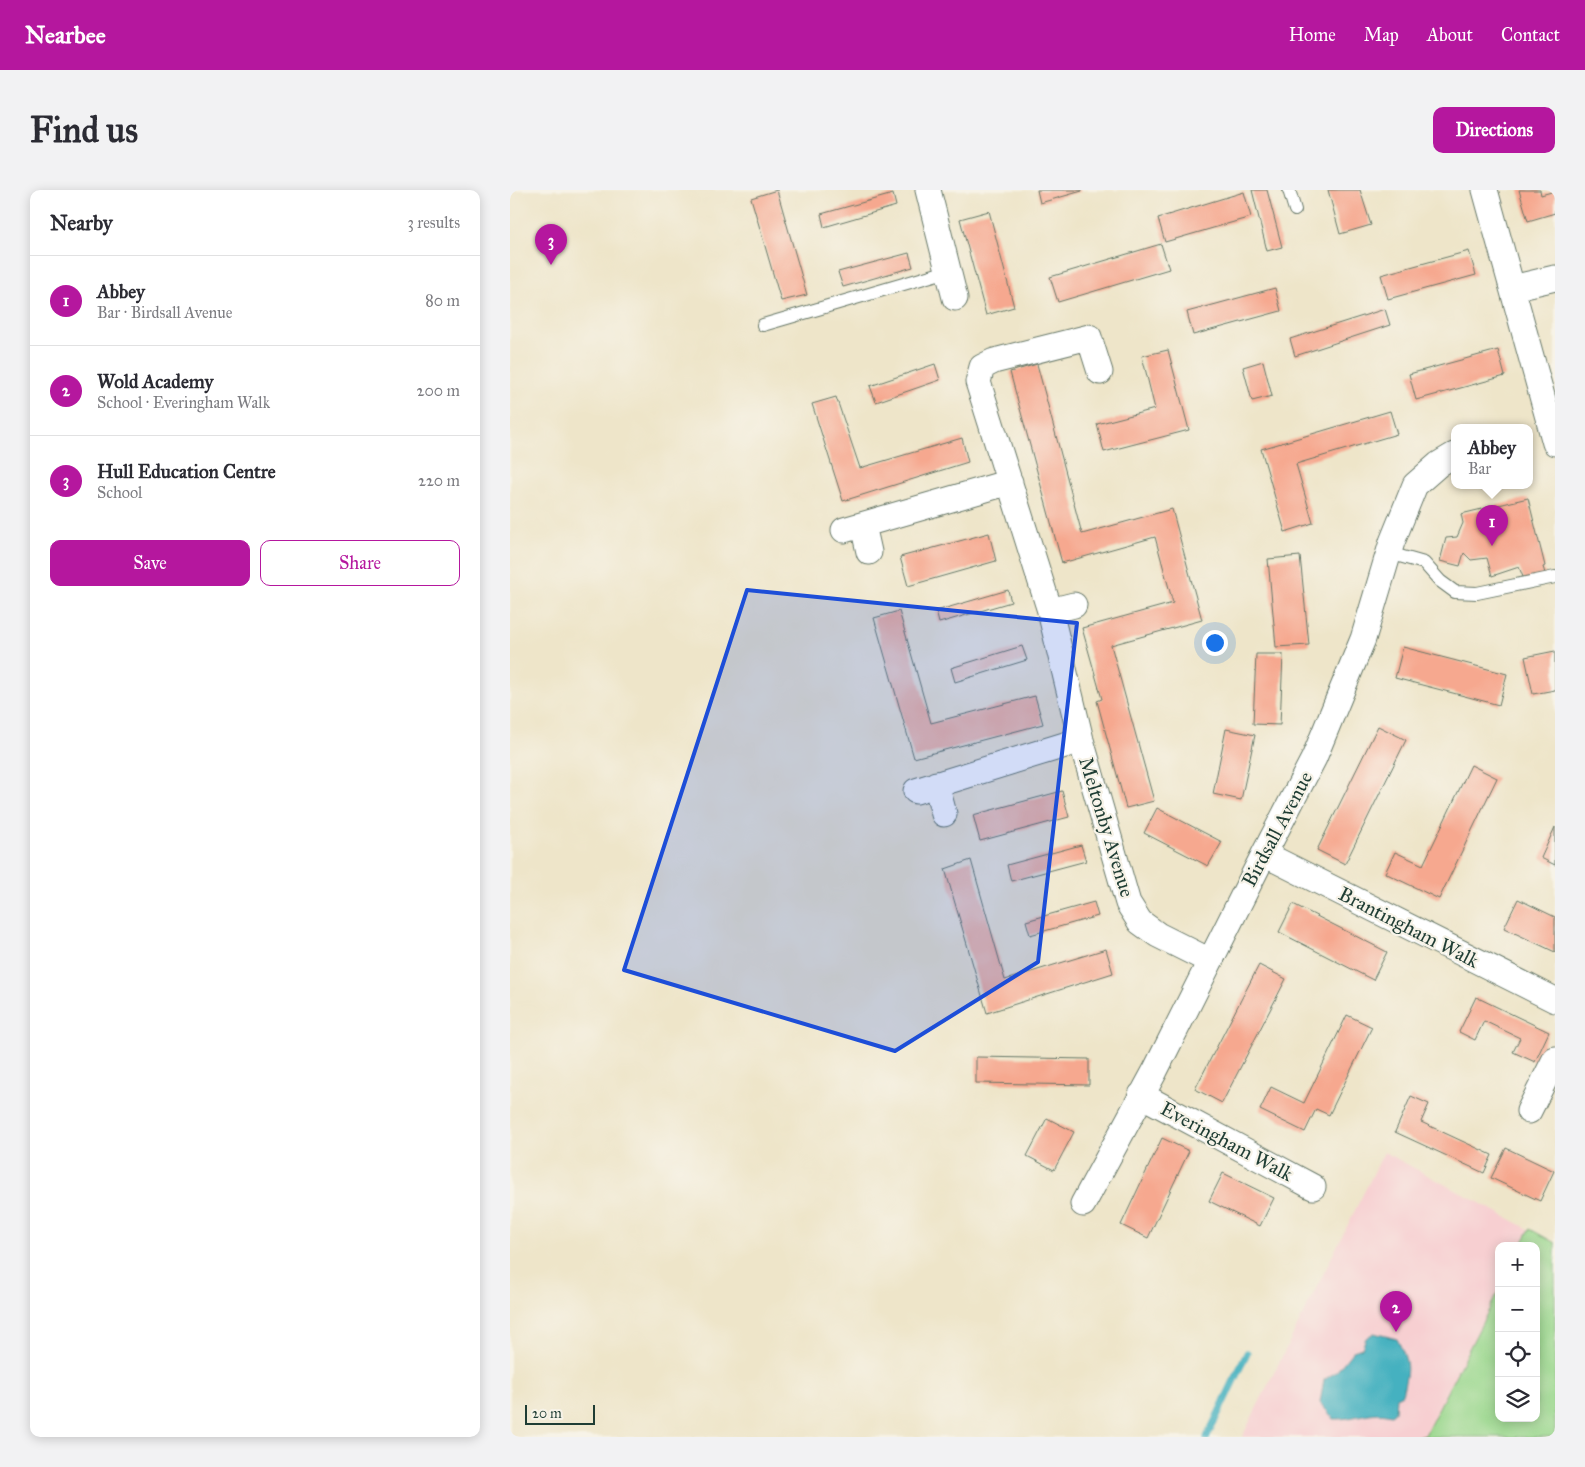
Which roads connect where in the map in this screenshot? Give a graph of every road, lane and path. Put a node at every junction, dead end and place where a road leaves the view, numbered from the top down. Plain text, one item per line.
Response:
1 (928, 190) edge
2 (1289, 190) edge
3 (1485, 190) edge
4 (1295, 210) dead end
5 (948, 271) junction
6 (1555, 278) edge
7 (1512, 288) junction
8 (956, 298) dead end
9 (763, 325) dead end
10 (1100, 372) dead end
11 (1547, 430) edge
12 (1451, 457) edge
13 (1010, 482) junction
14 (870, 552) dead end
15 (1389, 553) junction
16 (1555, 577) edge
17 (1074, 604) dead end
18 (1050, 610) junction
19 (1081, 740) junction
20 (944, 814) dead end
21 (1264, 854) junction
22 (1210, 961) junction
23 (1555, 1000) edge
24 (1555, 1059) edge
25 (1141, 1095) junction
26 (1529, 1111) dead end
27 (1313, 1187) dead end
28 (1083, 1204) dead end

1 - 5 street
2 - 4 lane
3 - 7 street
5 - 8 street
5 - 9 lane
6 - 7 street
7 - 11 street
10 - 13 street, Meltonby Avenue
12 - 15 street, Birdsall Avenue
13 - 14 street
13 - 18 street, Meltonby Avenue
15 - 16 lane
15 - 21 street, Birdsall Avenue
17 - 18 street
18 - 19 street, Meltonby Avenue
19 - 20 street, Meltonby Avenue
19 - 22 street, Meltonby Avenue
21 - 22 street, Birdsall Avenue
21 - 23 street, Brantingham Walk
22 - 25 street, Birdsall Avenue
24 - 26 street
25 - 27 street, Everingham Walk
25 - 28 street, Birdsall Avenue

